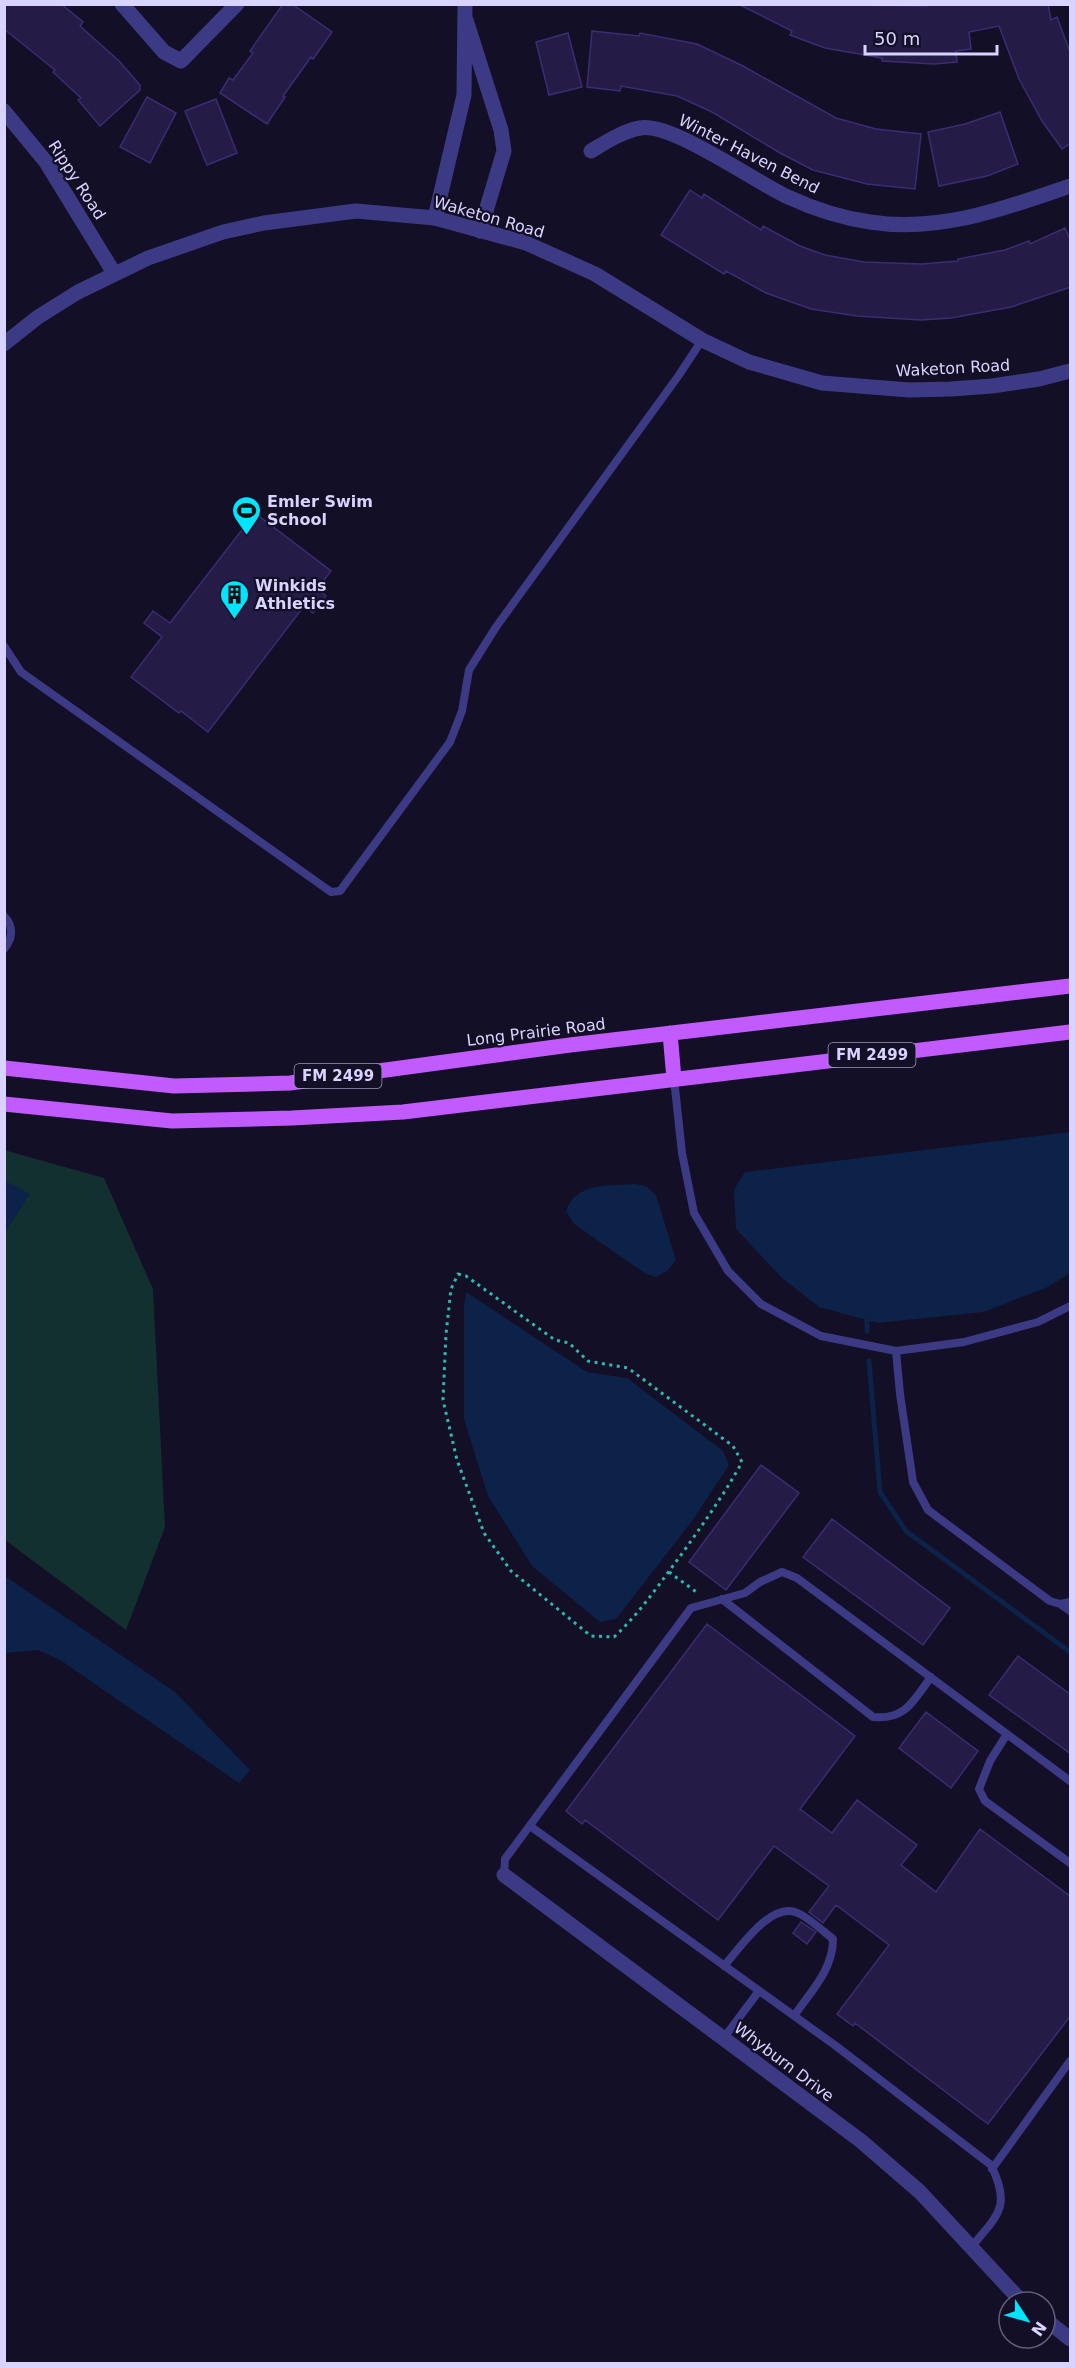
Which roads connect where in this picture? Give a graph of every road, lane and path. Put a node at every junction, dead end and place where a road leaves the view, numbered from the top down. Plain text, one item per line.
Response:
1 (122, 4) edge
2 (237, 4) edge
3 (466, 12) edge
4 (4, 111) edge
5 (591, 151) dead end
6 (1071, 186) edge
7 (435, 218) junction
8 (480, 231) junction
9 (114, 273) junction
10 (702, 340) junction
11 (4, 344) edge
12 (1071, 371) edge
13 (4, 646) edge
14 (4, 916) edge
15 (4, 949) edge
16 (1071, 986) edge
17 (1071, 1032) edge
18 (670, 1033) junction
19 (4, 1068) edge
20 (674, 1079) junction
21 (4, 1104) edge
22 (1071, 1306) edge
23 (896, 1351) junction
24 (669, 1572) junction
25 (722, 1599) junction
26 (1071, 1602) edge
27 (711, 1603) junction
28 (1060, 1604) junction
29 (1071, 1611) edge
30 (931, 1677) junction
31 (1007, 1734) junction
32 (1071, 1781) edge
33 (530, 1826) junction
34 (1071, 1863) edge
35 (504, 1875) joint
36 (724, 1966) junction
37 (759, 1991) junction
38 (794, 2016) junction
39 (723, 2039) junction
40 (1071, 2061) edge
41 (992, 2169) junction
42 (972, 2246) junction
43 (1011, 2290) edge
44 (1057, 2328) edge
45 (1071, 2339) edge

1 - 2 street
3 - 7 street
3 - 8 street
4 - 9 street, Rippy Road
5 - 6 street, Winter Haven Bend
7 - 8 street, Waketon Road
7 - 9 street, Waketon Road
8 - 10 street, Waketon Road
9 - 11 street, Waketon Road
10 - 12 street, Waketon Road
10 - 13 lane
14 - 15 lane
16 - 18 main road, Long Prairie Road / FM 2499
17 - 20 main road, FM 2499
18 - 19 main road, Long Prairie Road / FM 2499
18 - 20 main road
20 - 21 main road, FM 2499
20 - 23 lane
22 - 23 lane
23 - 28 lane
24 - 24 path
24 - 27 path
25 - 27 lane
25 - 30 lane
25 - 30 lane
26 - 28 lane
27 - 33 lane
28 - 29 lane
30 - 31 lane
31 - 32 lane
31 - 34 lane
33 - 35 lane
33 - 36 lane
35 - 39 street, Whyburn Drive
36 - 37 lane
36 - 38 lane
37 - 38 lane
37 - 39 lane
38 - 41 lane
39 - 42 street, Whyburn Drive
40 - 41 lane
41 - 42 lane
42 - 43 street, Whyburn Drive
44 - 45 street

